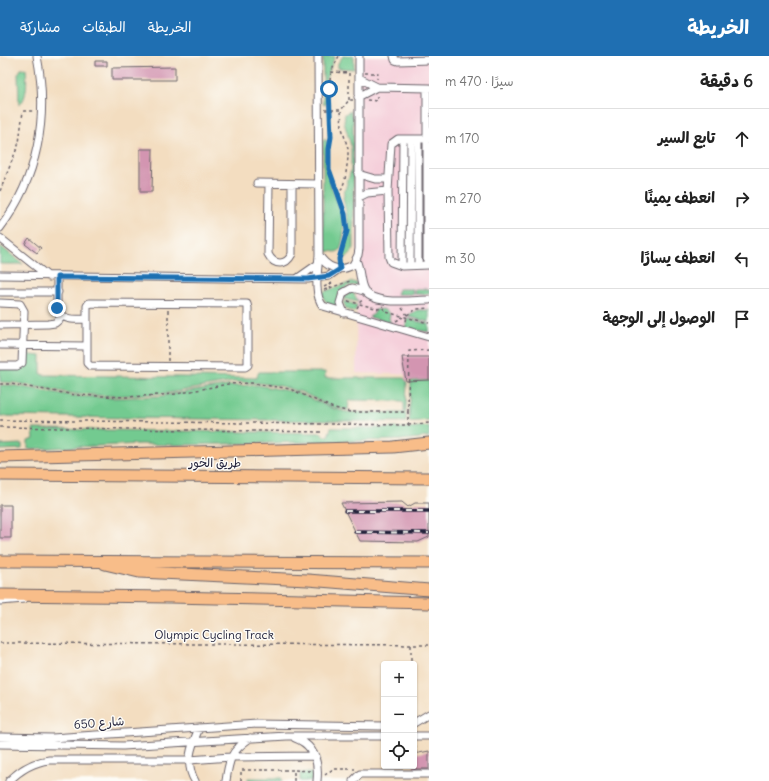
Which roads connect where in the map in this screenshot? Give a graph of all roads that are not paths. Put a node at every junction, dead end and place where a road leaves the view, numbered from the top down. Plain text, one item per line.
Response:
1 (37, 56) edge
2 (318, 56) edge
3 (359, 56) edge
4 (394, 56) edge
5 (429, 60) edge
6 (359, 78) junction
7 (377, 87) junction
8 (428, 88) edge
9 (358, 97) junction
10 (403, 139) junction
11 (414, 139) junction
12 (428, 139) edge
13 (358, 174) junction
14 (388, 179) junction
15 (257, 183) dead end
16 (269, 184) junction
17 (292, 184) junction
18 (318, 184) junction
19 (388, 191) junction
20 (359, 197) junction
21 (0, 228) edge
22 (0, 238) edge
23 (318, 255) junction
24 (356, 260) junction
25 (318, 264) junction
26 (418, 265) junction
27 (428, 265) edge
28 (402, 266) junction
29 (410, 266) junction
30 (340, 269) junction
31 (0, 275) edge
32 (49, 277) junction
33 (57, 277) junction
34 (298, 278) junction
35 (318, 278) junction
36 (364, 291) junction
37 (0, 292) edge
38 (58, 292) junction
39 (429, 300) edge
40 (0, 303) edge
41 (344, 313) junction
42 (62, 317) junction
43 (87, 319) junction
44 (24, 324) junction
45 (0, 325) edge
46 (429, 337) edge
47 (0, 345) edge
48 (23, 345) junction
49 (87, 346) junction
50 (0, 366) edge
51 (429, 443) edge
52 (0, 457) edge
53 (0, 475) edge
54 (429, 478) edge
55 (0, 561) edge
56 (95, 561) junction
57 (429, 563) edge
58 (429, 590) edge
59 (0, 595) edge
60 (31, 596) junction
61 (0, 601) edge
62 (429, 603) edge
63 (429, 714) edge
64 (417, 721) edge
65 (381, 726) edge
66 (199, 728) junction
67 (286, 736) junction
68 (381, 736) edge
69 (417, 736) edge
70 (429, 736) edge
71 (0, 737) edge
72 (250, 738) junction
73 (194, 742) junction
74 (0, 744) edge
75 (316, 756) junction
76 (230, 757) junction
77 (189, 760) junction
78 (429, 774) edge
79 (410, 777) edge
80 (9, 781) edge
81 (195, 781) edge
82 (226, 781) edge
83 (317, 781) edge
84 (353, 781) edge

1 - 21 street
2 - 18 street
3 - 6 street
4 - 5 street
6 - 7 street
6 - 9 street
7 - 8 street
7 - 9 street
8 - 12 street
9 - 13 street
10 - 11 street
10 - 14 street
10 - 28 street
11 - 12 street
11 - 26 street
11 - 29 street
12 - 27 street
13 - 14 street
13 - 20 street
14 - 19 street
15 - 16 street
16 - 17 street
16 - 17 street
17 - 18 street
18 - 23 street
19 - 20 street
19 - 28 street
20 - 24 street
22 - 32 street
23 - 25 street
23 - 30 street
24 - 30 street
24 - 36 street
25 - 34 street
25 - 35 street
26 - 27 street
26 - 29 street
28 - 29 street
30 - 35 street
31 - 32 street
32 - 33 street
33 - 34 street
33 - 38 street
34 - 35 street
35 - 41 street
36 - 39 street
36 - 41 street
37 - 38 street
38 - 42 street
40 - 44 street
41 - 46 street
42 - 43 street
42 - 44 street
43 - 49 street
43 - 49 street
44 - 45 street
44 - 48 street
47 - 48 street
48 - 49 street
48 - 50 street
51 - 52 highway
53 - 54 highway, طريق الخور
55 - 56 highway
56 - 57 highway
56 - 58 highway
59 - 60 highway
60 - 61 street
60 - 62 highway
63 - 64 street
65 - 66 street, شارع 650
66 - 71 street, شارع 650
66 - 73 street
67 - 68 street, شارع 650
67 - 72 street, شارع 650
67 - 75 street
69 - 70 street
72 - 73 street, شارع 650
72 - 76 street
73 - 74 street, شارع 650
73 - 77 street
75 - 76 street
75 - 83 street
76 - 77 street
76 - 82 street
77 - 80 street
77 - 81 street
78 - 79 street
79 - 84 street

